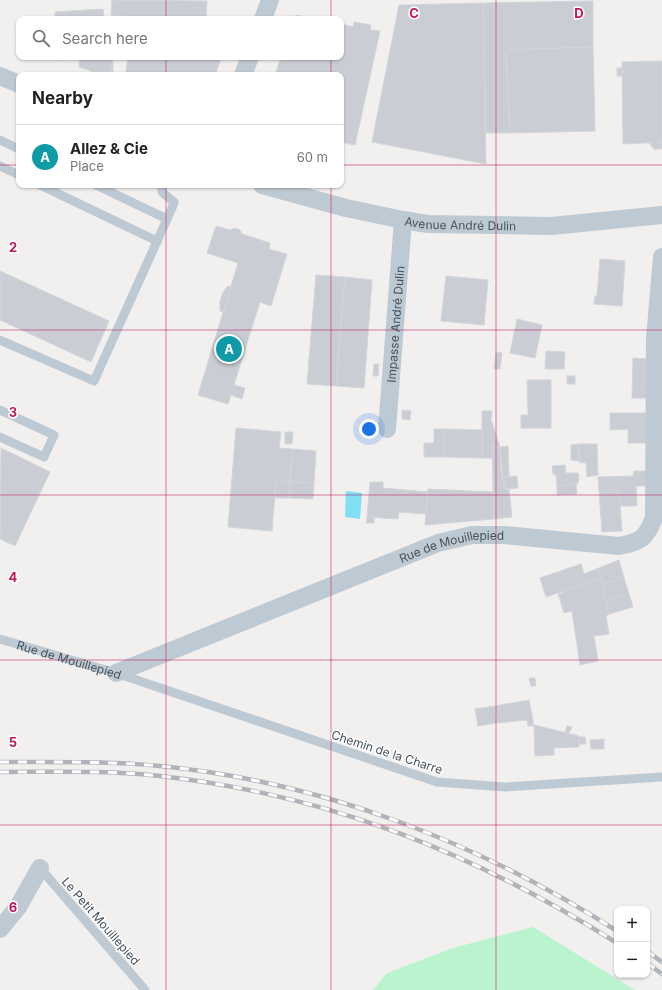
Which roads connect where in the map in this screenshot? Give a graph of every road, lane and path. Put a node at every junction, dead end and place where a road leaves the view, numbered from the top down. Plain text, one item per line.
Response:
1 (270, 0) edge
2 (264, 16) edge
3 (249, 60) edge
4 (244, 72) edge
5 (0, 76) edge
6 (16, 83) edge
7 (0, 140) edge
8 (16, 148) edge
9 (0, 166) edge
10 (16, 174) edge
11 (46, 188) edge
12 (102, 188) edge
13 (162, 188) edge
14 (273, 188) edge
15 (662, 215) edge
16 (167, 219) junction
17 (403, 220) junction
18 (157, 241) junction
19 (662, 257) edge
20 (0, 340) edge
21 (0, 410) edge
22 (387, 429) dead end
23 (0, 437) edge
24 (0, 639) edge
25 (116, 673) junction
26 (662, 777) edge
27 (40, 868) joint
28 (0, 929) edge
29 (145, 990) edge

1 - 2 street
3 - 4 street
5 - 6 street
7 - 8 lane
9 - 10 lane
11 - 18 lane
12 - 16 lane
13 - 16 lane
14 - 17 street, Avenue André Dulin
15 - 17 street, Avenue André Dulin
16 - 18 lane
17 - 22 street, Impasse André Dulin
18 - 20 lane
19 - 25 street, Rue de Mouillepied
21 - 23 lane
24 - 25 lane, Rue de Mouillepied
25 - 26 lane, Chemin de la Charre
27 - 28 street
27 - 29 lane, Le Petit Mouillepied

